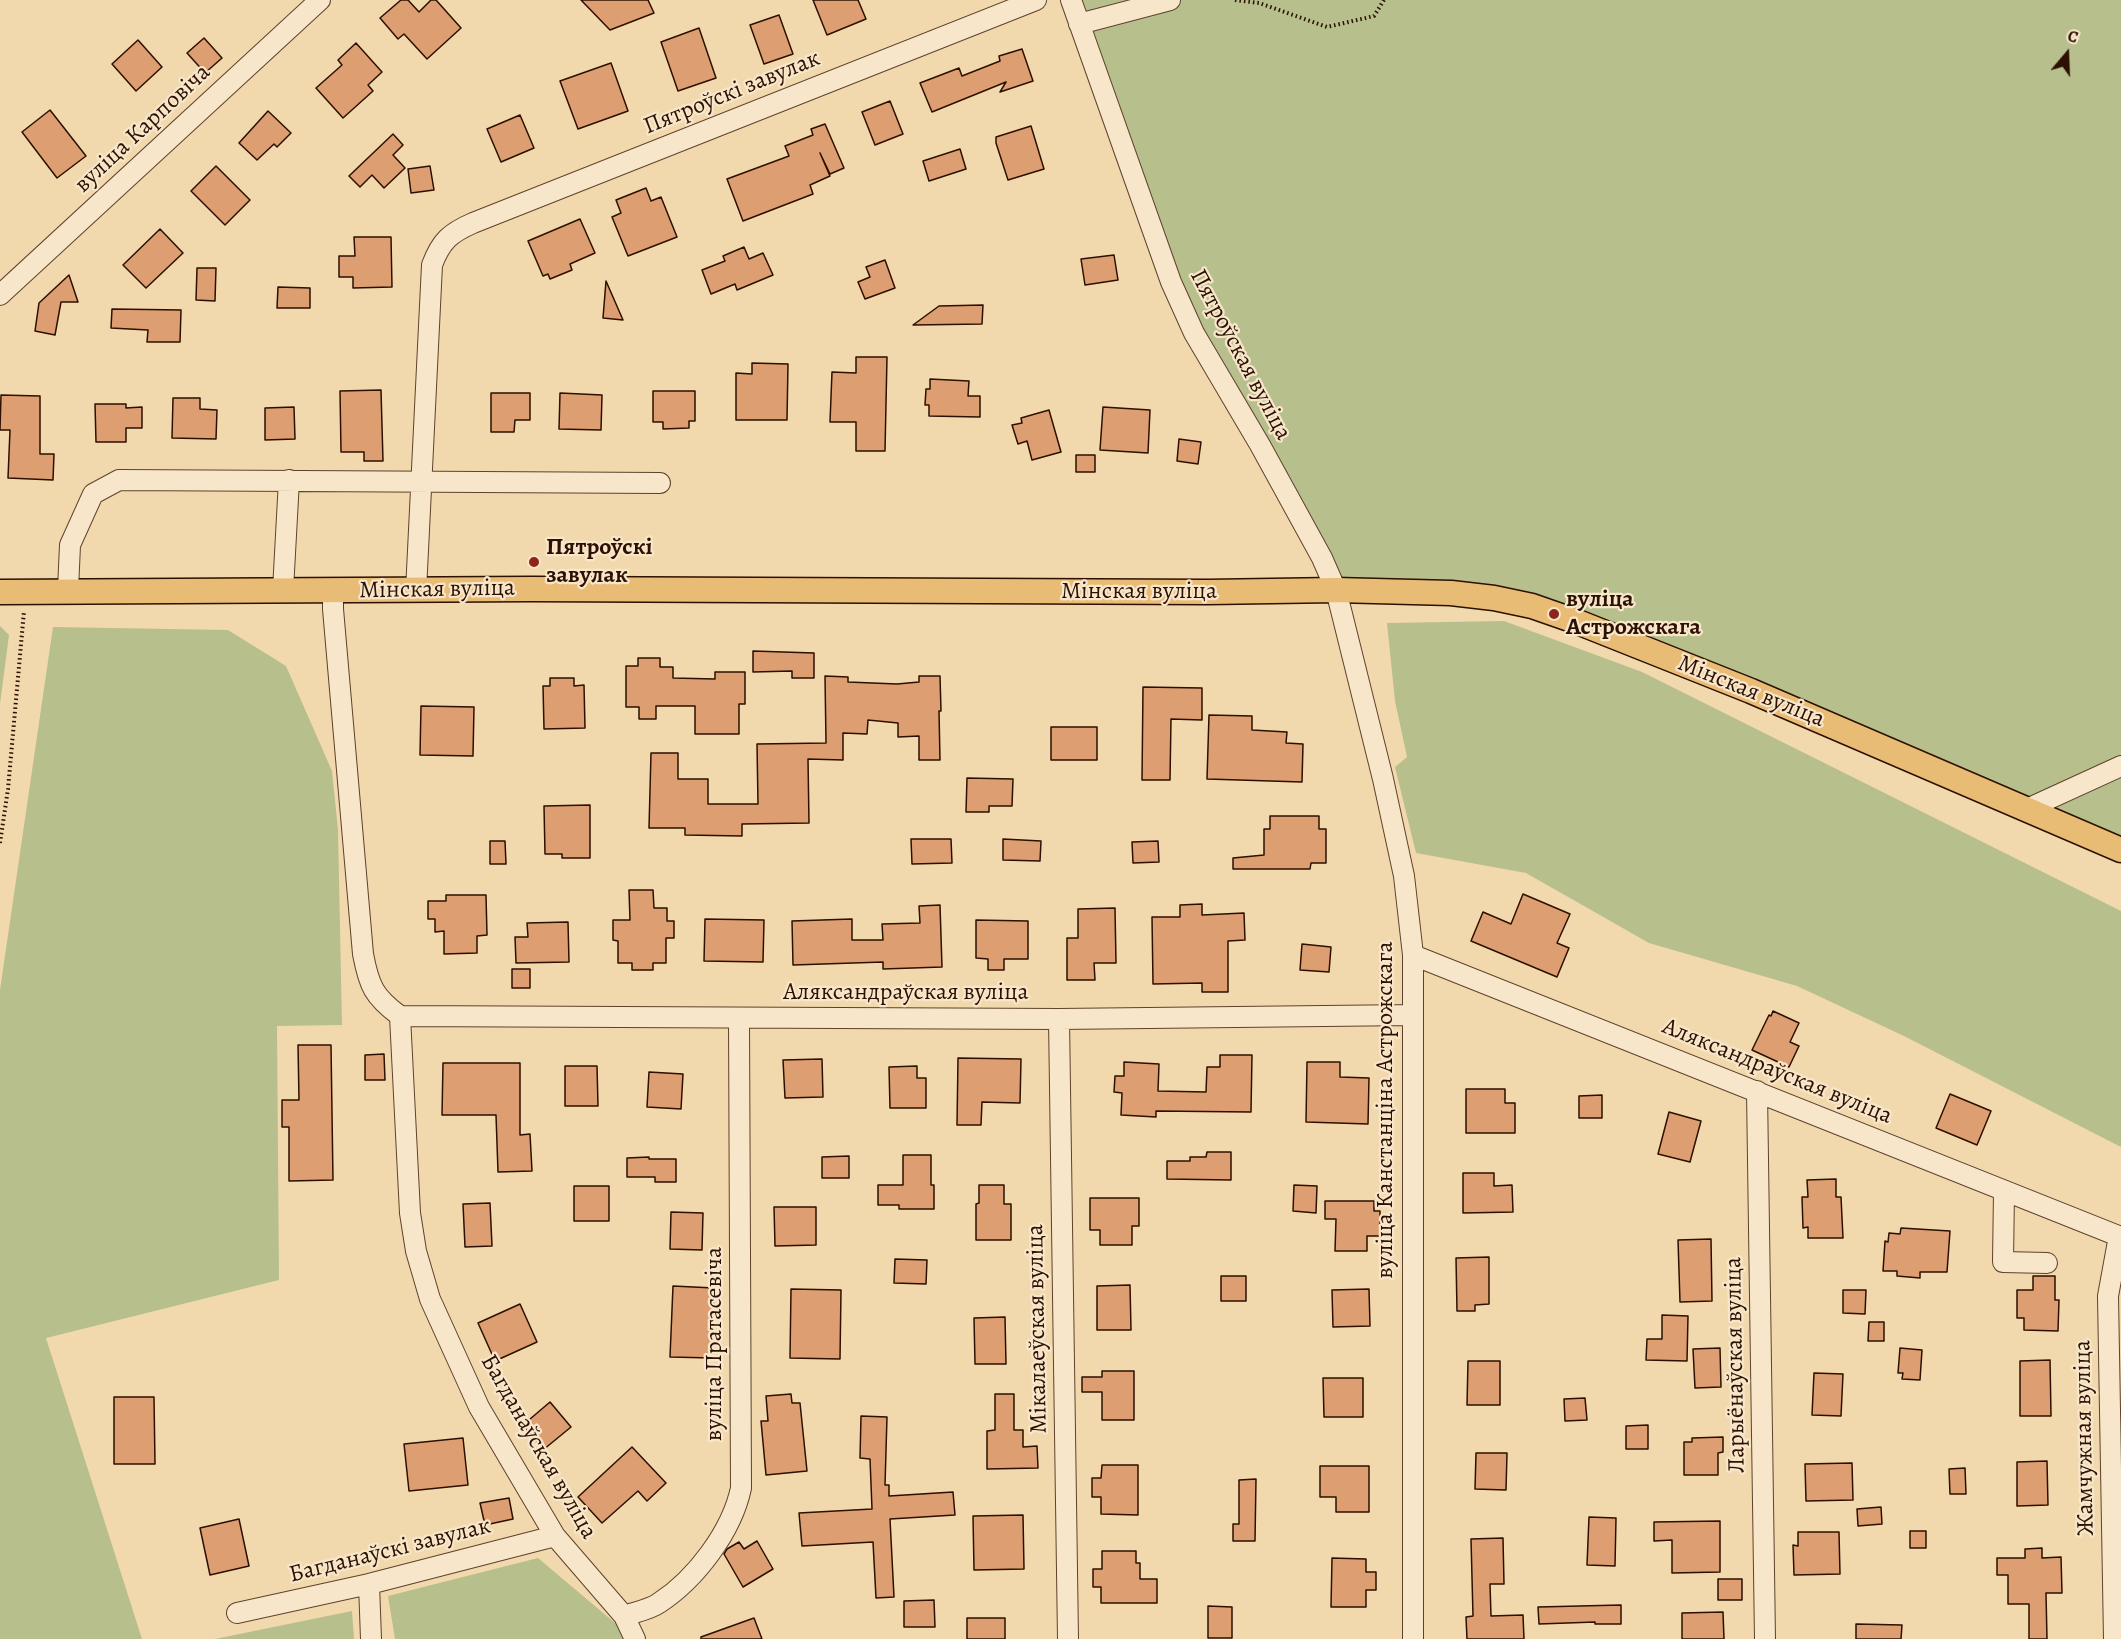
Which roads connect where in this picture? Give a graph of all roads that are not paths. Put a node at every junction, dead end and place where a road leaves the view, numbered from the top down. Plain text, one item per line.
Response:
1 (320, 0) edge
2 (1036, 0) edge
3 (1071, 0) edge
4 (1170, 0) edge
5 (1079, 24) junction
6 (0, 295) edge
7 (289, 480) junction
8 (423, 481) junction
9 (660, 483) dead end
10 (68, 590) junction
11 (1336, 590) junction
12 (283, 591) junction
13 (333, 591) junction
14 (416, 591) junction
15 (8, 599) edge
16 (2121, 766) edge
17 (2027, 809) junction
18 (2121, 850) edge
19 (1413, 955) junction
20 (1413, 1015) junction
21 (400, 1016) junction
22 (740, 1018) junction
23 (1059, 1019) junction
24 (1757, 1090) junction
25 (2004, 1191) junction
26 (2120, 1237) edge
27 (2047, 1263) dead end
28 (555, 1536) junction
29 (369, 1584) junction
30 (237, 1613) dead end
31 (624, 1616) junction
32 (371, 1639) edge
33 (635, 1639) edge
34 (1068, 1639) edge
35 (1413, 1639) edge
36 (1765, 1639) edge
37 (2114, 1639) edge

1 - 6 street, вуліца Карповіча
2 - 8 street, Пятроўскі завулак
3 - 5 street, Пятроўская вуліца
4 - 5 street
5 - 11 street, Пятроўская вуліца
7 - 8 street
7 - 10 street
7 - 12 street
8 - 9 street
8 - 14 street, Пятроўскі завулак
10 - 12 main road, Мінская вуліца
10 - 15 main road, Мінская вуліца
11 - 14 main road, Мінская вуліца
11 - 17 main road, Мінская вуліца
11 - 19 street, вуліца Канстанціна Астрожскага
12 - 13 main road, Мінская вуліца
13 - 14 main road, Мінская вуліца
13 - 21 street
16 - 17 street
17 - 18 main road, Мінская вуліца
19 - 20 street, вуліца Канстанціна Астрожскага
19 - 24 street, Аляксандраўская вуліца
20 - 23 street, Аляксандраўская вуліца
20 - 35 street, вуліца Канстанціна Астрожскага
21 - 22 street, Аляксандраўская вуліца
21 - 28 street, Багданаўская вуліца
22 - 23 street, Аляксандраўская вуліца
22 - 31 street, вуліца Пратасевіча
23 - 34 street, Мікалаеўская вуліца
24 - 25 street, Аляксандраўская вуліца
24 - 36 street, Ларыёнаўская вуліца
25 - 26 street, Аляксандраўская вуліца
25 - 27 street
26 - 37 street, Жамчужная вуліца
28 - 29 street, Багданаўскі завулак
28 - 31 street, Багданаўская вуліца
29 - 30 street, Багданаўскі завулак
29 - 32 street
31 - 33 street, Багданаўская вуліца

